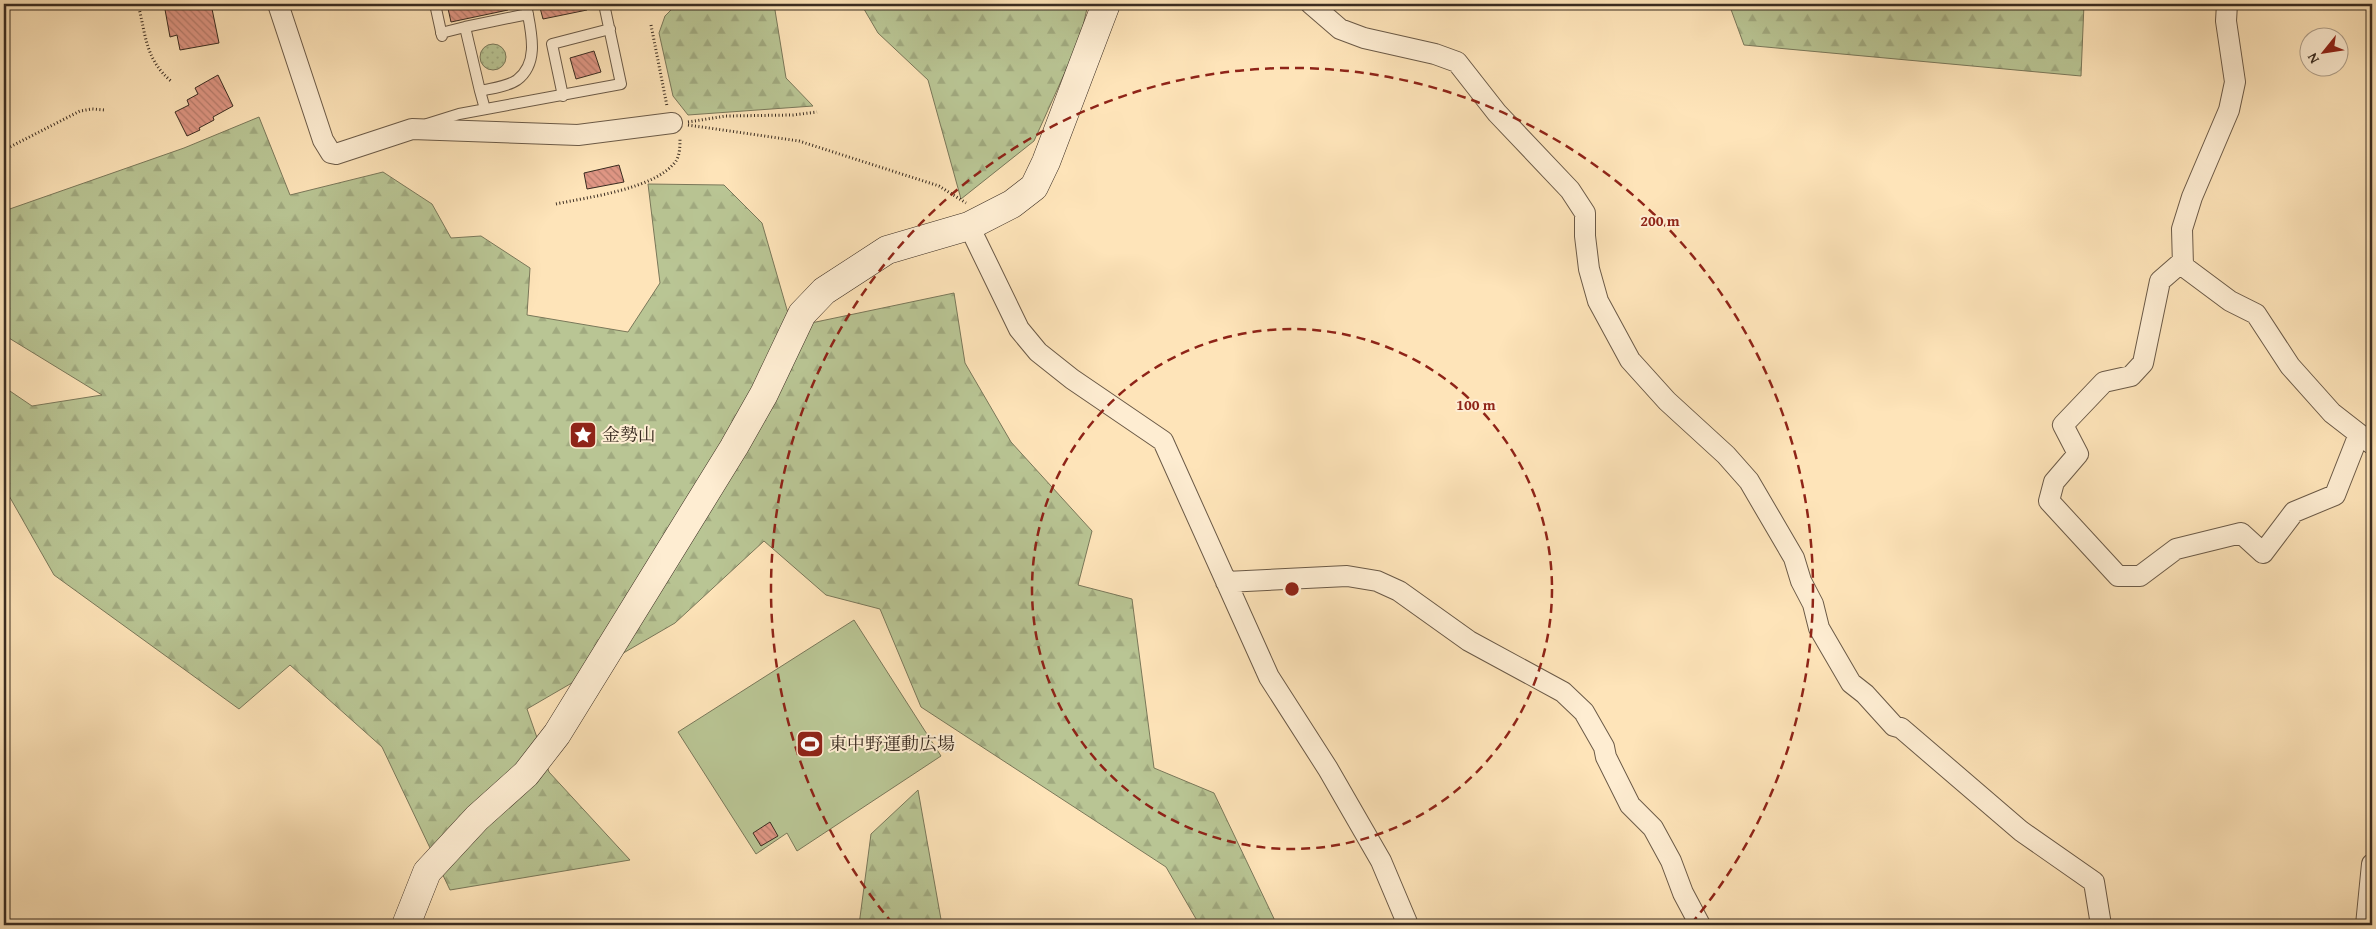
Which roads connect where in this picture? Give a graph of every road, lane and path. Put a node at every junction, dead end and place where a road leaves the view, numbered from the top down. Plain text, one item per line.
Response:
1 (138, 4) edge
2 (278, 4) edge
3 (435, 4) edge
4 (604, 4) edge
5 (1106, 4) edge
6 (1310, 4) edge
7 (2227, 4) edge
8 (527, 9) edge
9 (651, 26) dead end
10 (465, 27) junction
11 (610, 29) junction
12 (171, 81) dead end
13 (480, 91) junction
14 (564, 96) junction
15 (485, 109) junction
16 (105, 110) dead end
17 (817, 112) dead end
18 (675, 124) junction
19 (412, 129) junction
20 (4, 150) edge
21 (556, 204) dead end
22 (979, 221) junction
23 (2183, 261) junction
24 (2366, 439) edge
25 (1226, 582) junction
26 (2372, 864) edge
27 (406, 925) edge
28 (1408, 925) edge
29 (1700, 925) edge
30 (2101, 925) edge
31 (2366, 925) edge

1 - 12 path
2 - 19 street
3 - 10 lane
4 - 11 lane
5 - 22 street
6 - 30 street
7 - 23 street
8 - 10 lane
8 - 13 lane
9 - 18 path
10 - 13 lane
11 - 14 lane
11 - 14 lane
13 - 15 lane
14 - 15 lane
15 - 19 lane
16 - 20 path
17 - 18 path
18 - 19 street
18 - 21 path
18 - 22 path
22 - 25 street
22 - 27 street
23 - 24 street
23 - 24 street
25 - 28 street
25 - 29 street
26 - 31 street

